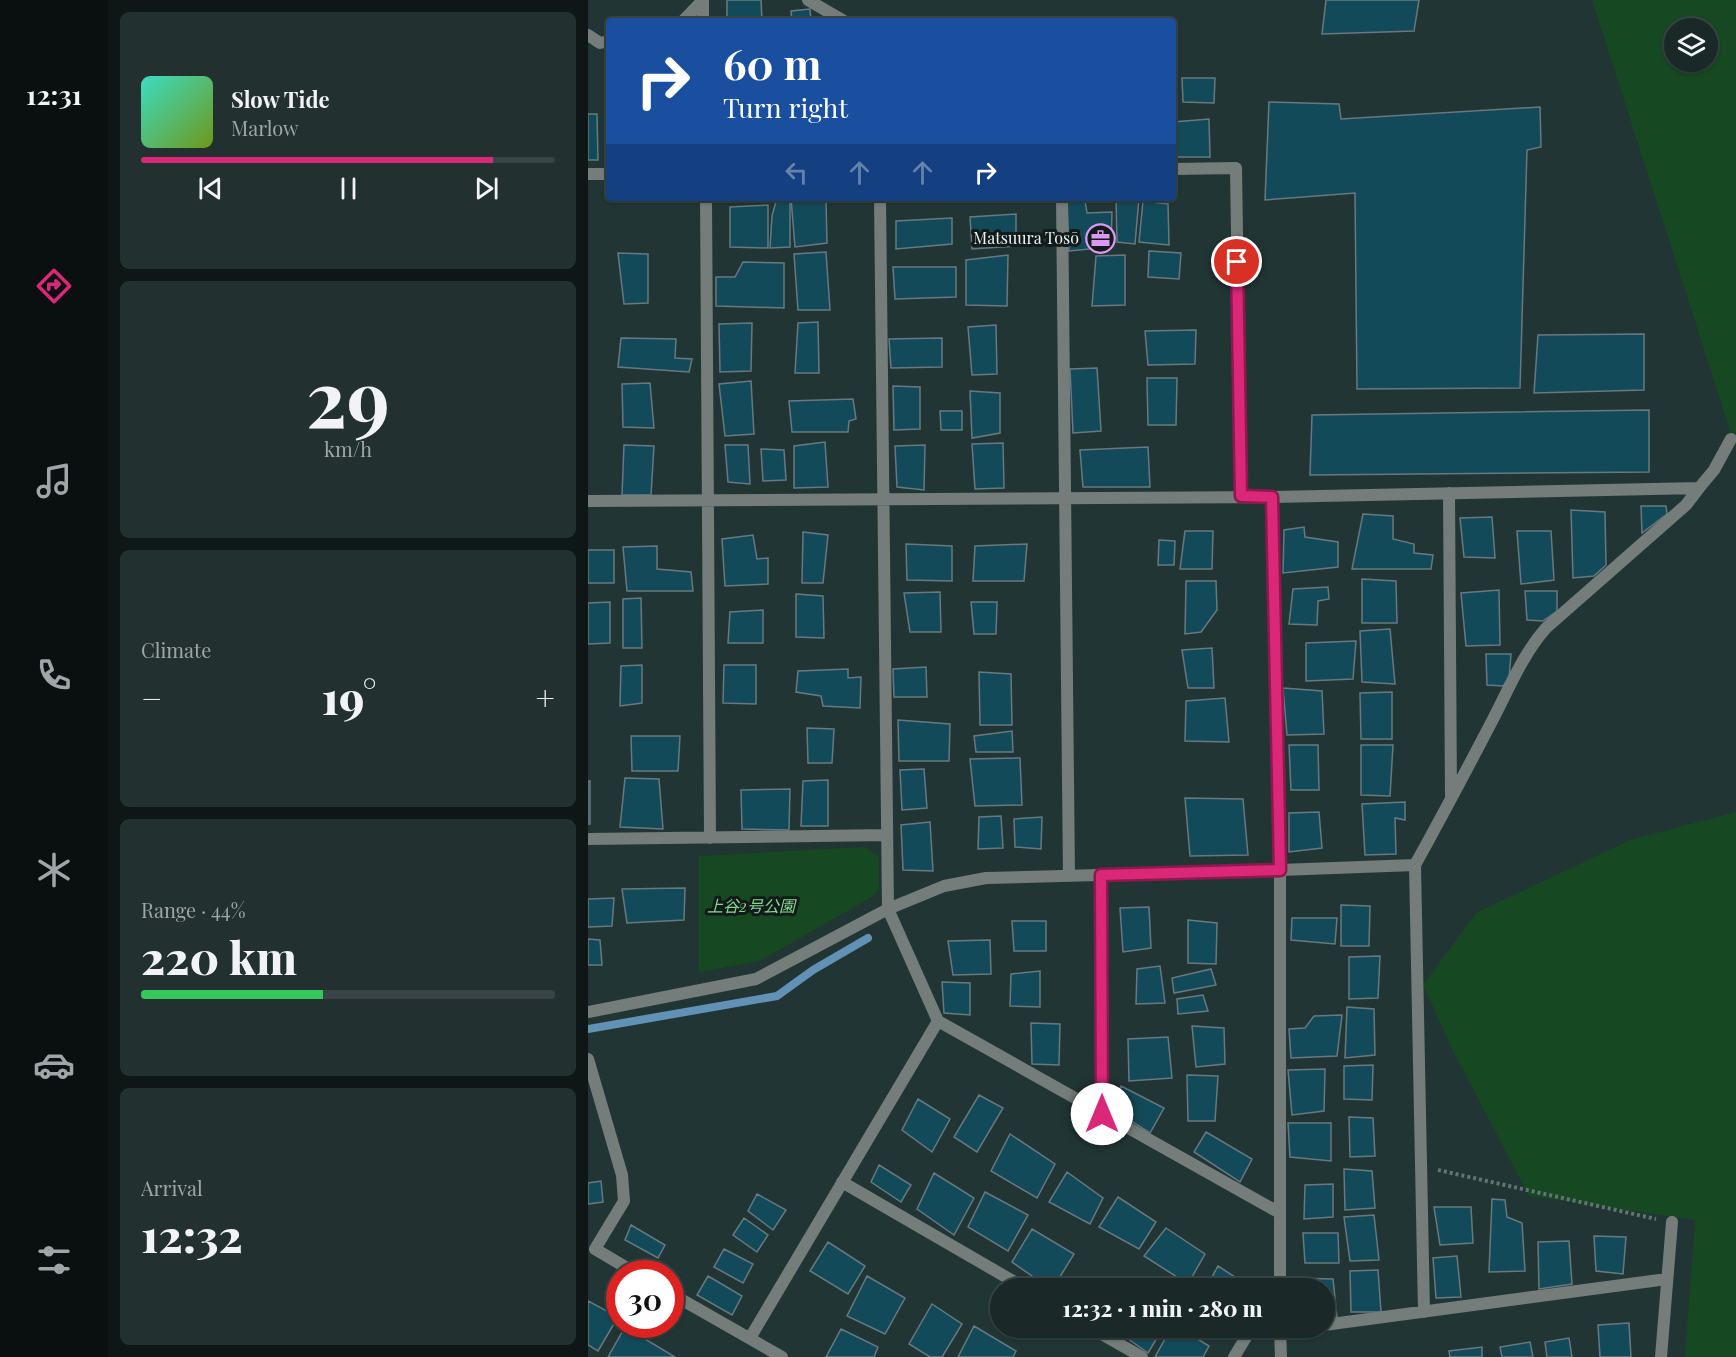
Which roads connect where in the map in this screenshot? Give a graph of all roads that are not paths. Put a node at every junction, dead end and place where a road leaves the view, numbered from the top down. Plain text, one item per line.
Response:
1 (703, 0) edge
2 (808, 0) edge
3 (686, 18) edge
4 (703, 18) edge
5 (839, 18) edge
6 (588, 35) edge
7 (606, 42) edge
8 (1176, 169) edge
9 (588, 174) edge
10 (606, 174) edge
11 (706, 201) edge
12 (880, 201) edge
13 (1062, 201) edge
14 (1731, 439) dead end
15 (1699, 488) junction
16 (1449, 493) junction
17 (1241, 496) junction
18 (1272, 497) junction
19 (1065, 498) junction
20 (883, 499) junction
21 (708, 500) junction
22 (588, 501) edge
23 (1451, 801) junction
24 (886, 835) junction
25 (710, 838) junction
26 (588, 839) edge
27 (1415, 865) junction
28 (1280, 870) junction
29 (1101, 875) junction
30 (1069, 876) junction
31 (888, 909) junction
32 (588, 1012) edge
33 (938, 1021) junction
34 (588, 1059) edge
35 (1102, 1114) junction
36 (842, 1182) junction
37 (1280, 1213) junction
38 (1672, 1222) road end
39 (591, 1253) edge
40 (606, 1260) edge
41 (1008, 1278) edge
42 (1280, 1278) edge
43 (1667, 1279) junction
44 (684, 1301) edge
45 (1424, 1312) junction
46 (1335, 1324) edge
47 (750, 1338) junction
48 (1109, 1338) edge
49 (1246, 1338) edge
50 (1280, 1338) edge
51 (783, 1357) edge
52 (1142, 1357) edge
53 (1234, 1357) edge
54 (1281, 1357) edge
55 (1661, 1357) edge

1 - 3 street
1 - 4 street
2 - 5 street
6 - 7 street
8 - 17 street
9 - 10 street
11 - 21 street
12 - 20 street
13 - 19 street
14 - 15 street
15 - 16 street
15 - 23 street
16 - 18 street
16 - 23 street
17 - 18 street
17 - 19 street
18 - 28 street
19 - 20 street
19 - 30 street
20 - 21 street
20 - 24 street
21 - 22 street
21 - 25 street
23 - 27 street
24 - 25 street
24 - 31 street
25 - 26 street
27 - 28 street
27 - 45 street
28 - 29 street
28 - 37 street
29 - 30 street
29 - 35 street
30 - 31 street
31 - 32 street
31 - 33 street
33 - 35 street
33 - 36 street
34 - 39 street
35 - 37 street
36 - 41 street
36 - 47 street
37 - 42 street
38 - 43 street
39 - 40 street
43 - 45 street
43 - 55 street
44 - 47 street
45 - 46 street
47 - 51 street
48 - 52 street
49 - 53 street
50 - 54 street

